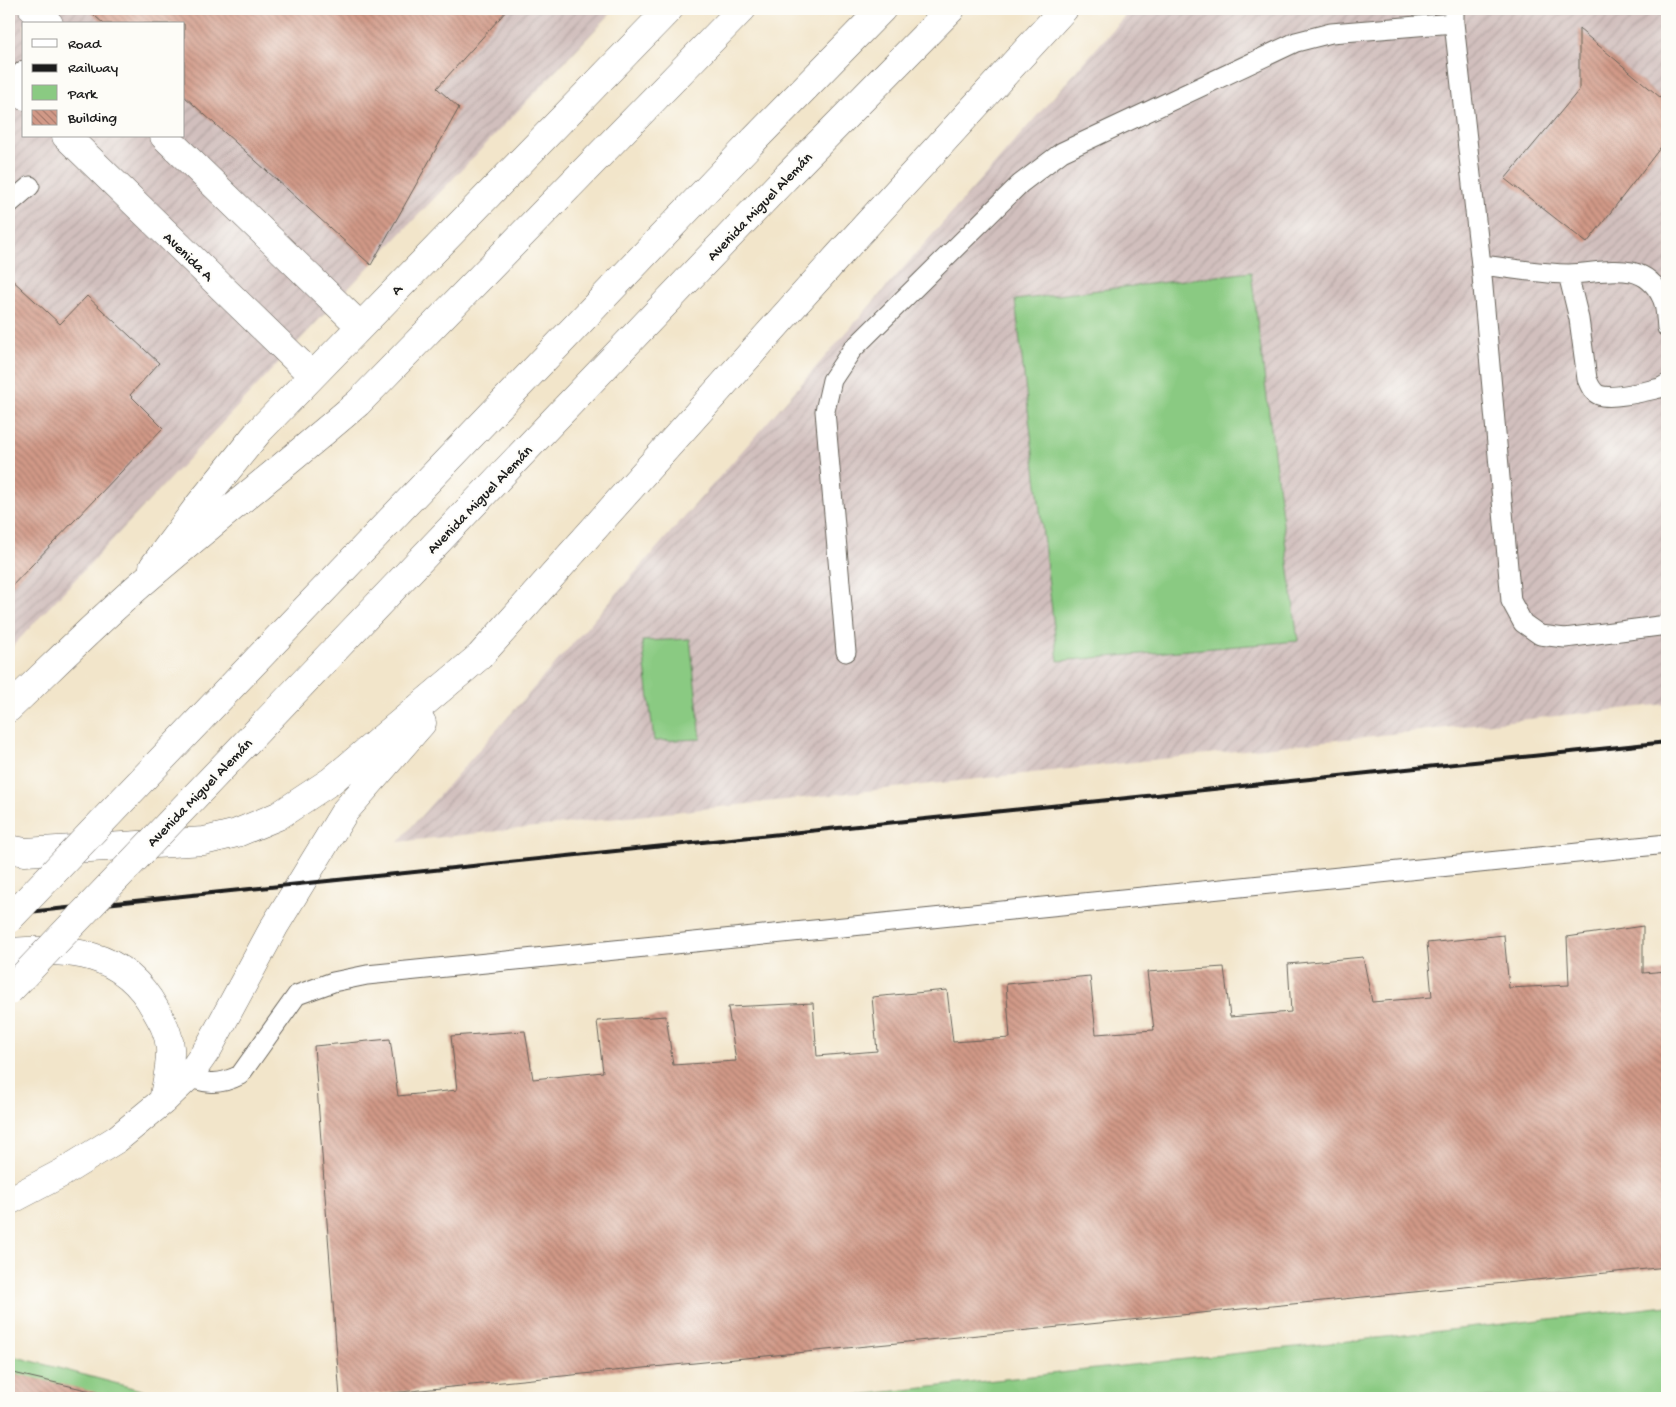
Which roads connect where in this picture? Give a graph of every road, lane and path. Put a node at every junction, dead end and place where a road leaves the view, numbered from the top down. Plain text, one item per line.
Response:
1 (33, 9) edge
2 (669, 9) edge
3 (742, 9) edge
4 (882, 9) edge
5 (951, 9) edge
6 (1064, 9) edge
7 (1454, 16) edge
8 (47, 22) edge
9 (68, 138) edge
10 (166, 138) edge
11 (30, 186) dead end
12 (9, 204) edge
13 (1481, 265) junction
14 (1568, 274) junction
15 (360, 326) junction
16 (1667, 328) edge
17 (312, 375) junction
18 (1667, 384) edge
19 (140, 585) junction
20 (1667, 625) edge
21 (846, 652) dead end
22 (480, 656) junction
23 (9, 708) edge
24 (1667, 844) edge
25 (9, 849) edge
26 (9, 919) edge
27 (9, 952) edge
28 (9, 991) edge
29 (178, 1074) junction
30 (9, 1201) edge

1 - 8 main road
2 - 15 main road, A
3 - 19 main road
4 - 26 main road, bridge
5 - 28 main road, Avenida Miguel Alemán, bridge
6 - 22 main road
7 - 13 lane
7 - 21 lane
9 - 17 main road, Avenida A
10 - 15 main road
11 - 12 lane
13 - 14 lane
13 - 20 lane
14 - 16 lane
14 - 18 lane
15 - 17 main road, A
17 - 19 main road, A
19 - 23 main road
22 - 25 main road
22 - 29 main road
24 - 29 lane
27 - 29 main road
29 - 30 main road

